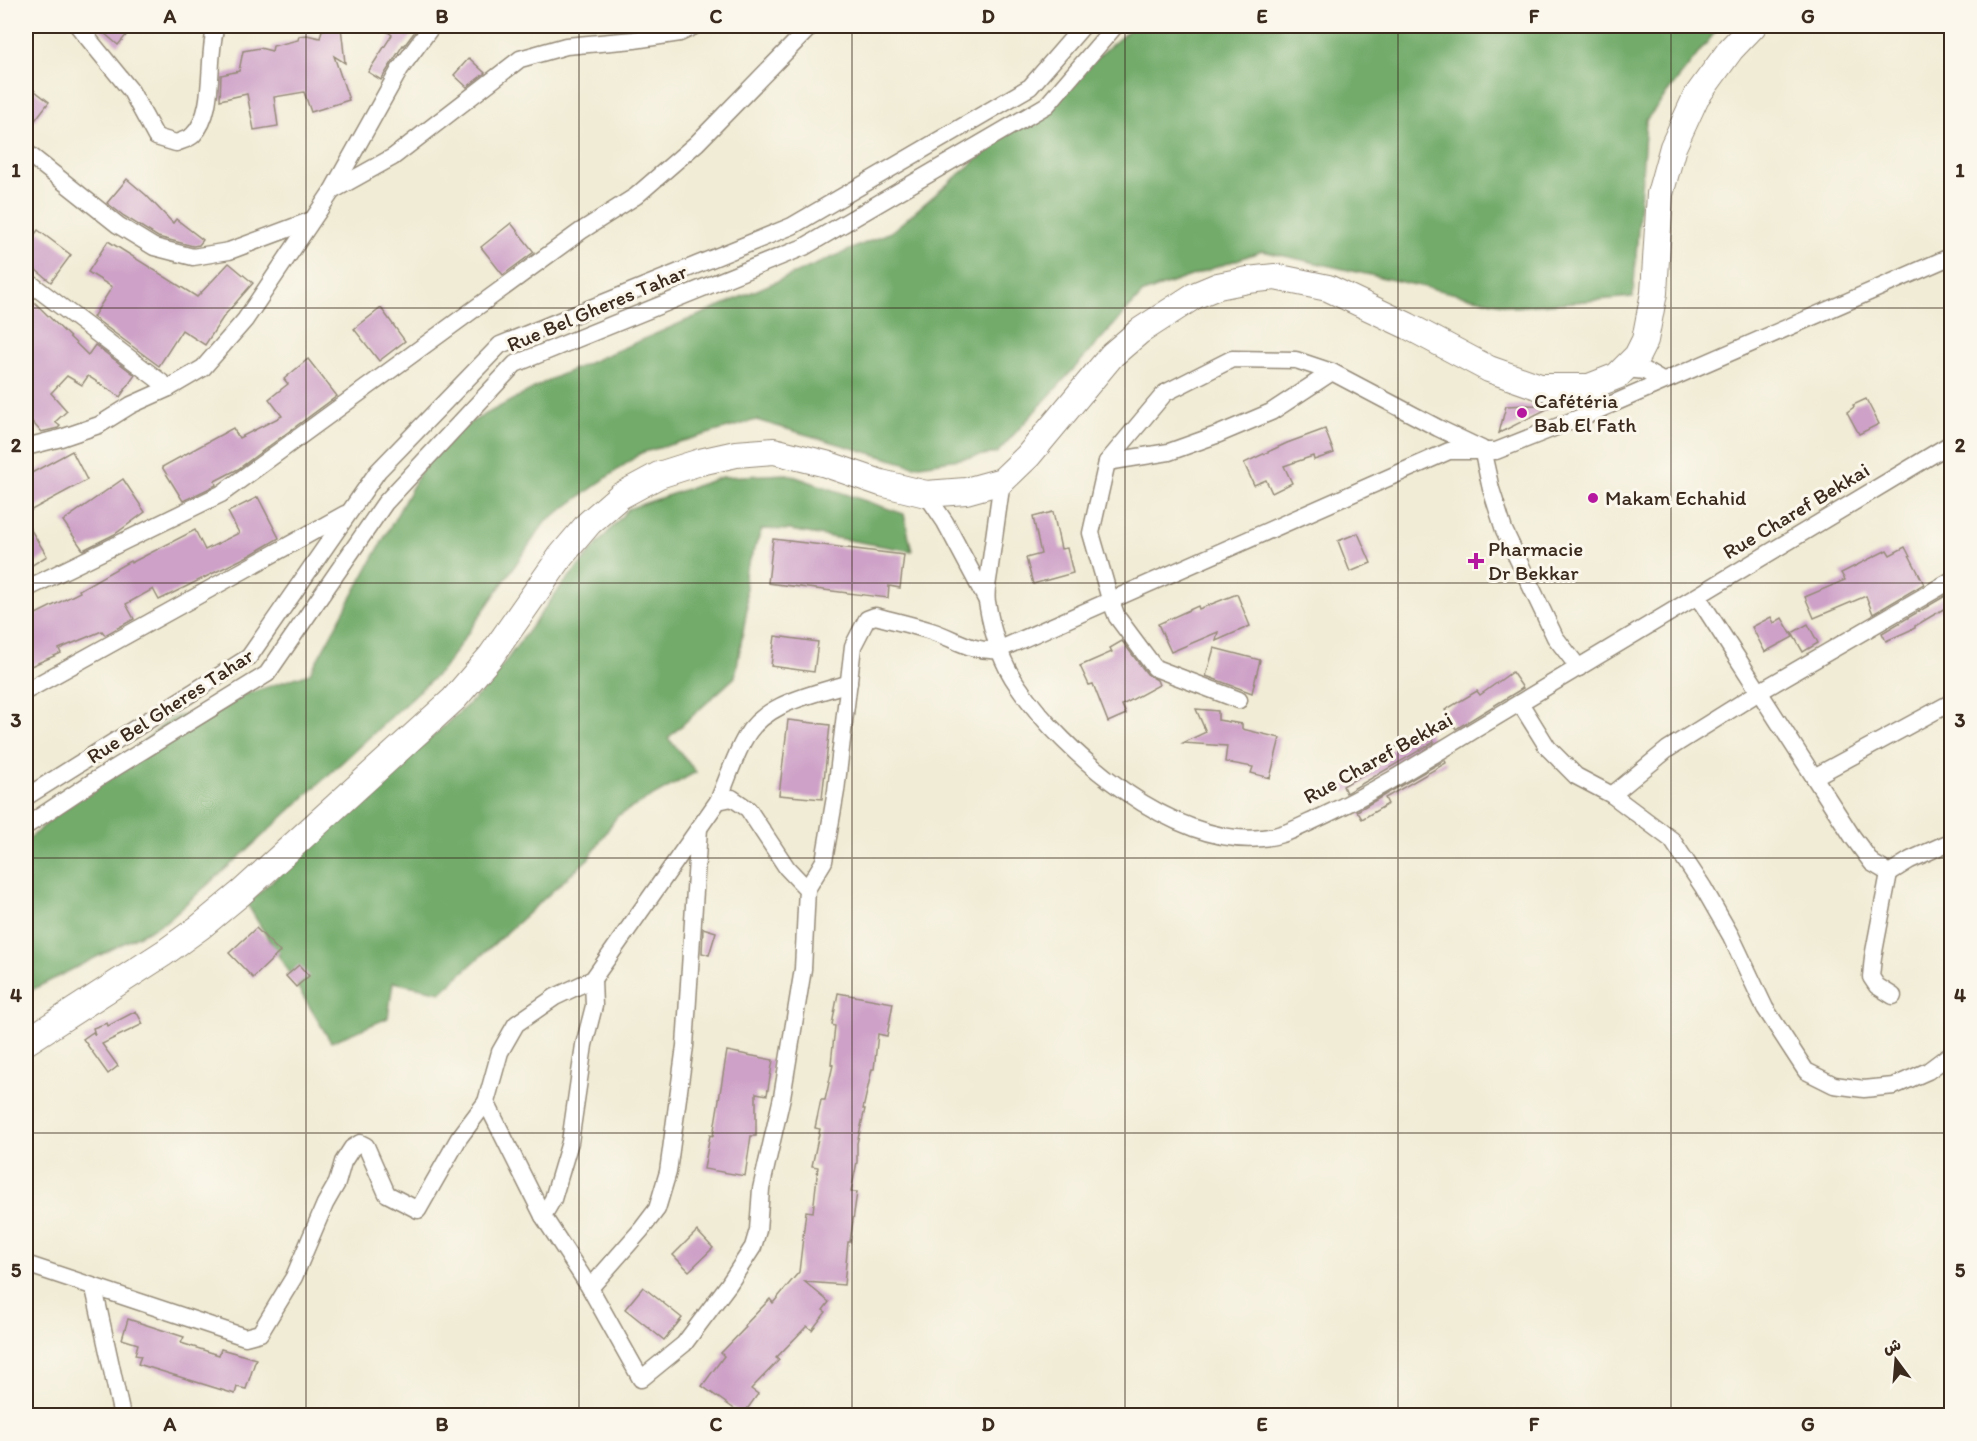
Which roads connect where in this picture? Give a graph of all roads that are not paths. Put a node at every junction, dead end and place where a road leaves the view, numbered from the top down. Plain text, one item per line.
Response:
1 (78, 26) edge
2 (432, 26) edge
3 (695, 26) edge
4 (811, 26) edge
5 (1083, 26) edge
6 (1115, 26) edge
7 (1753, 26) edge
8 (216, 27) edge
9 (26, 152) edge
10 (332, 191) junction
11 (312, 220) junction
12 (1952, 256) edge
13 (26, 280) edge
14 (1636, 370) junction
15 (1332, 372) junction
16 (1662, 381) junction
17 (1591, 386) junction
18 (169, 388) junction
19 (1588, 414) junction
20 (1438, 428) junction
21 (1952, 443) edge
22 (26, 447) edge
23 (1449, 450) junction
24 (1488, 455) junction
25 (1107, 462) junction
26 (1002, 481) junction
27 (926, 494) junction
28 (385, 503) junction
29 (350, 511) junction
30 (1952, 580) edge
31 (982, 586) junction
32 (26, 589) edge
33 (1698, 597) junction
34 (1110, 599) junction
35 (998, 650) junction
36 (1579, 668) junction
37 (849, 683) junction
38 (26, 691) edge
39 (1759, 692) junction
40 (1239, 700) dead end
41 (1952, 702) edge
42 (1520, 703) junction
43 (1814, 777) junction
44 (1612, 795) junction
45 (26, 797) edge
46 (718, 801) junction
47 (26, 825) edge
48 (699, 826) junction
49 (1952, 841) edge
50 (1889, 873) junction
51 (807, 889) junction
52 (593, 979) junction
53 (1893, 996) dead end
54 (26, 1042) edge
55 (1952, 1053) edge
56 (486, 1102) junction
57 (543, 1216) junction
58 (26, 1264) edge
59 (94, 1288) junction
60 (590, 1288) junction
61 (122, 1416) edge

1 - 8 street
2 - 10 street
3 - 10 street
4 - 32 street
5 - 29 street, Rue Bel Gheres Tahar
6 - 28 street, Rue Bel Gheres Tahar
7 - 14 main road
9 - 11 street
10 - 11 street
11 - 18 street
12 - 16 street
13 - 18 street
14 - 16 street
14 - 17 main road
15 - 20 street
15 - 25 street
15 - 25 street
16 - 19 street
17 - 19 street
17 - 26 main road
18 - 22 street
19 - 24 street
20 - 23 street
20 - 24 street
21 - 33 street, Rue Charef Bekkai
23 - 24 street
23 - 34 street
24 - 36 street
25 - 34 street
26 - 27 main road
26 - 31 street, Rue Charef Bekkai
27 - 31 street
27 - 54 main road
28 - 29 street
28 - 47 street, Rue Bel Gheres Tahar
29 - 38 street
29 - 45 street, Rue Bel Gheres Tahar
30 - 39 street
31 - 35 street, Rue Charef Bekkai
33 - 36 street, Rue Charef Bekkai
33 - 39 street
34 - 35 street
34 - 40 street
35 - 37 street
35 - 42 street, Rue Charef Bekkai
36 - 42 street, Rue Charef Bekkai
37 - 46 street
37 - 51 street
39 - 43 street
39 - 44 street
41 - 43 street
42 - 44 street
43 - 50 street
44 - 55 street
46 - 48 street
46 - 51 street
48 - 52 street
48 - 60 street
49 - 50 street
50 - 53 street
51 - 60 street
52 - 56 street
52 - 57 street
56 - 57 street
56 - 59 street
57 - 60 street
58 - 59 street
59 - 61 street

